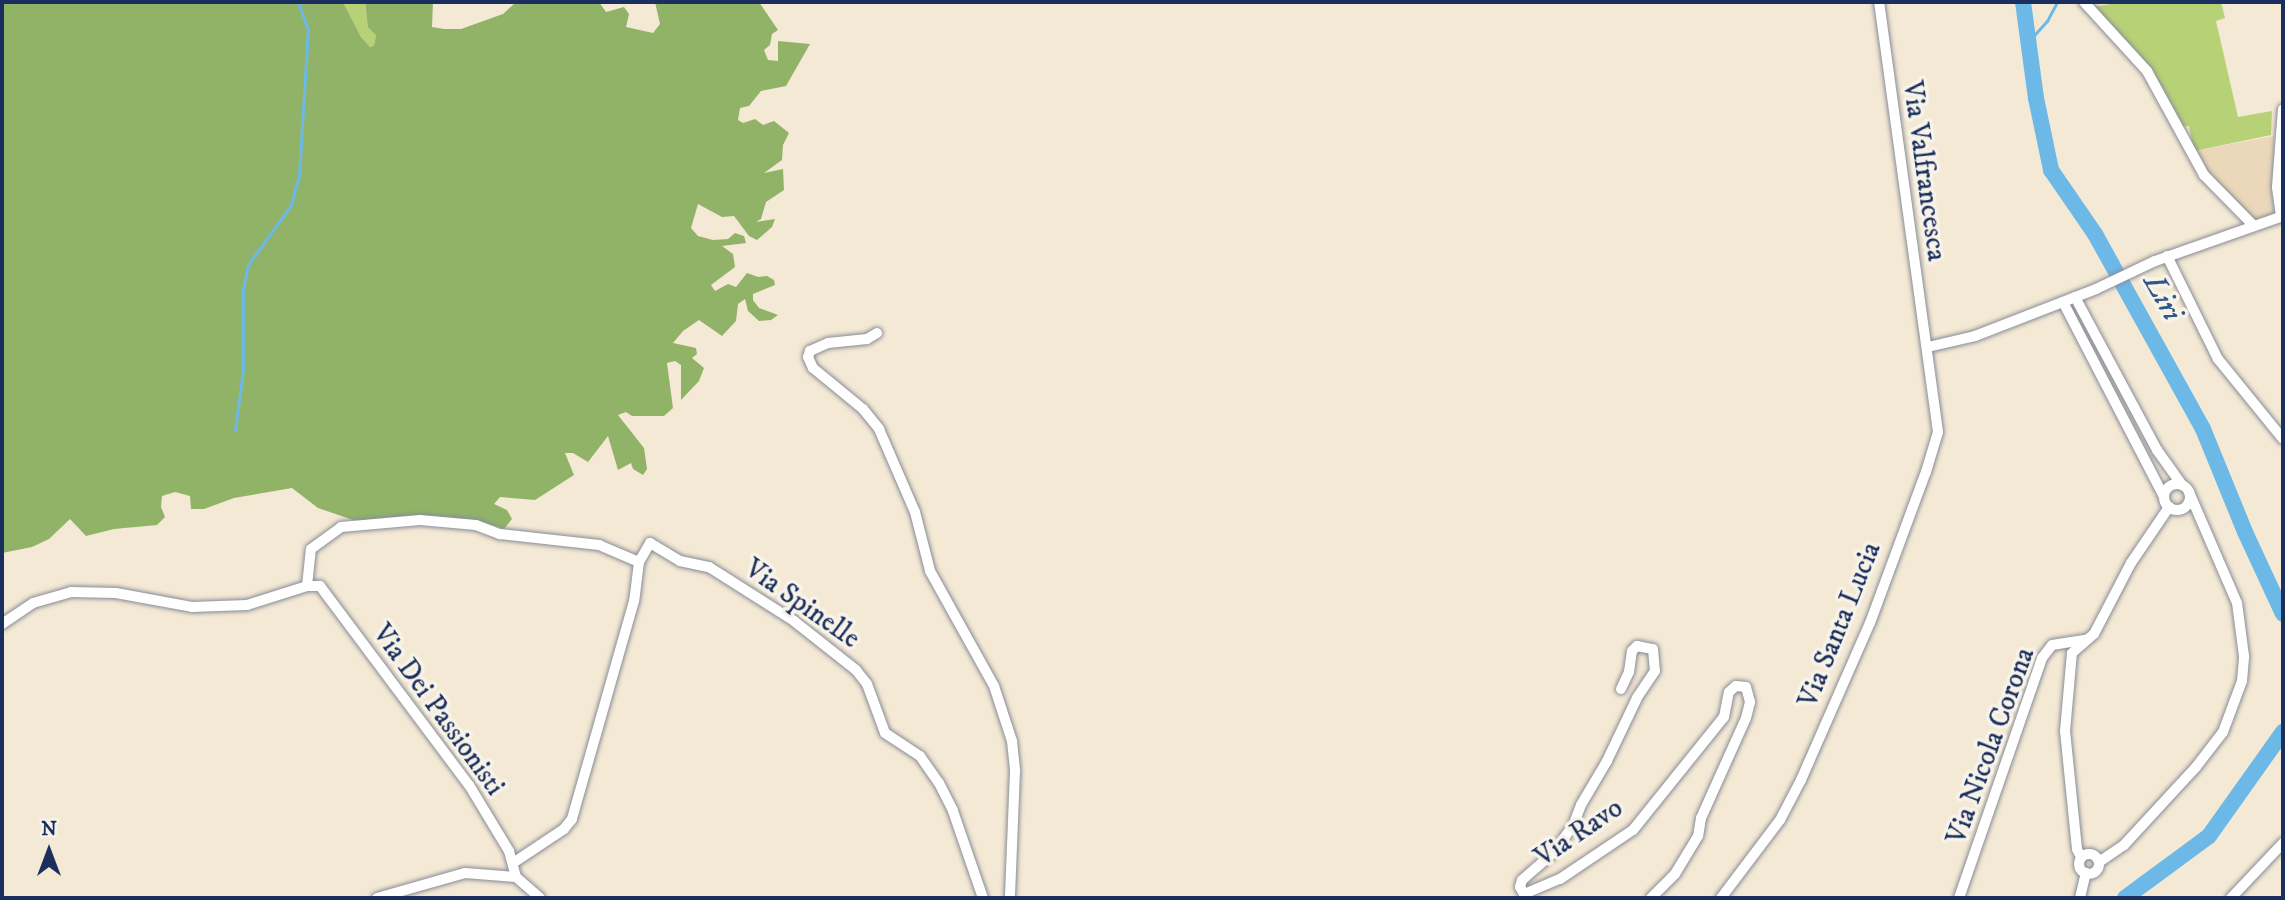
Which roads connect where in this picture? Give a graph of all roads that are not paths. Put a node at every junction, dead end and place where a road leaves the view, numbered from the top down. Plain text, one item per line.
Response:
1 (1879, 2) edge
2 (2084, 2) edge
3 (2283, 109) edge
4 (2282, 216) edge
5 (2253, 225) junction
6 (2167, 256) junction
7 (2075, 297) junction
8 (2063, 302) junction
9 (877, 333) dead end
10 (1928, 347) junction
11 (2281, 433) edge
12 (2186, 488) junction
13 (2164, 496) junction
14 (2169, 507) junction
15 (639, 562) junction
16 (307, 586) junction
17 (2, 624) edge
18 (2090, 639) junction
19 (1621, 690) dead end
20 (2283, 843) edge
21 (2081, 857) junction
22 (2099, 862) junction
23 (513, 863) junction
24 (2086, 873) junction
25 (516, 877) junction
26 (1724, 897) edge
27 (377, 898) edge
28 (540, 898) edge
29 (984, 898) edge
30 (1010, 898) edge
31 (1651, 898) edge
32 (1959, 898) edge
33 (2080, 898) edge
34 (2231, 898) edge

1 - 10 street, Via Valfrancesca
2 - 5 street
3 - 4 street
4 - 5 street
5 - 6 street
6 - 7 street
6 - 11 street
7 - 8 street
7 - 12 street
8 - 10 street
8 - 13 street
9 - 30 street
10 - 26 street, Via Santa Lucia
12 - 13 street
12 - 14 street
12 - 22 street
13 - 14 street
14 - 18 street
15 - 16 street
15 - 23 street
15 - 29 street, Via Spinelle
16 - 17 street
16 - 23 street, Via Dei Passionisti
18 - 21 street
18 - 32 street, Via Nicola Corona
19 - 31 street, Via Ravo
20 - 34 street
21 - 22 street
21 - 24 street
22 - 24 street
23 - 25 street, Via Dei Passionisti
24 - 33 street
25 - 27 street
25 - 28 street

